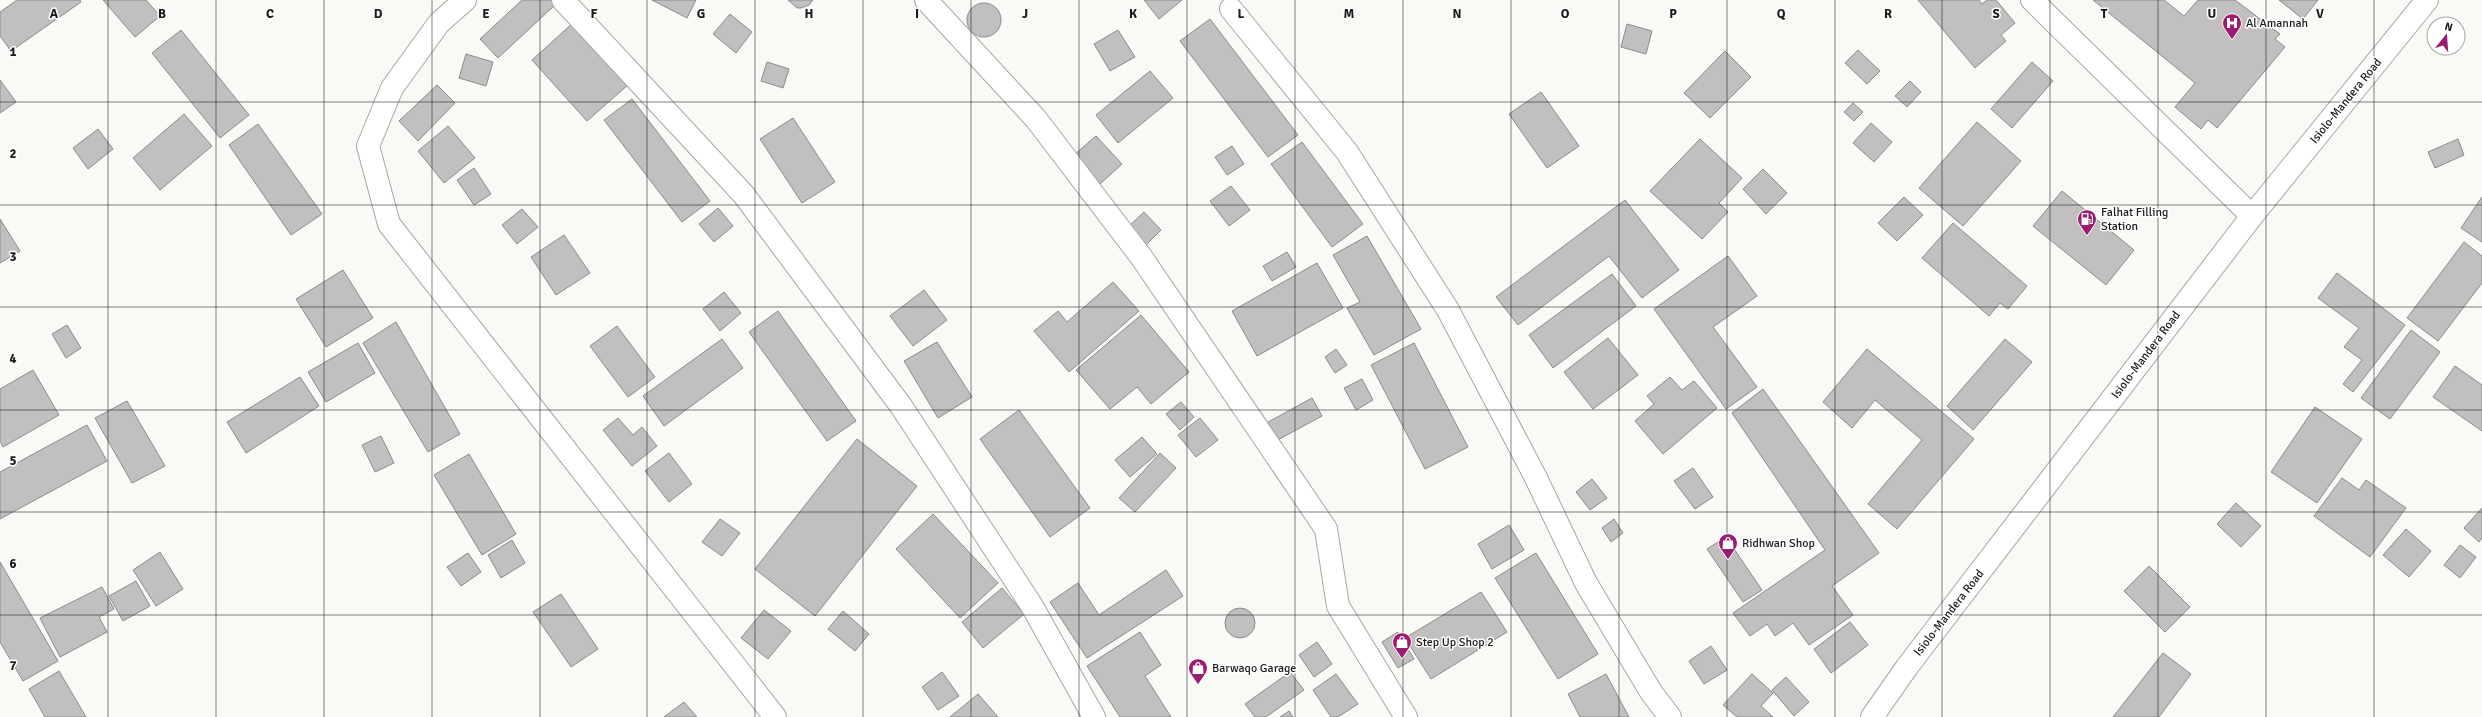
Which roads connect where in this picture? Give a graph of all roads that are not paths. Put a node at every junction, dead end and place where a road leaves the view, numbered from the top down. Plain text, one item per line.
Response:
1 (464, 0) edge
2 (563, 0) edge
3 (926, 0) edge
4 (2032, 0) edge
5 (2427, 0) edge
6 (1231, 9) dead end
7 (2252, 216) junction
8 (775, 717) edge
9 (1094, 717) edge
10 (1406, 717) edge
11 (1670, 717) edge
12 (1872, 717) edge

1 - 8 main road
2 - 9 main road
3 - 10 main road
4 - 7 main road
5 - 7 main road, Isiolo-Mandera Road
6 - 11 main road
7 - 12 main road, Isiolo-Mandera Road

